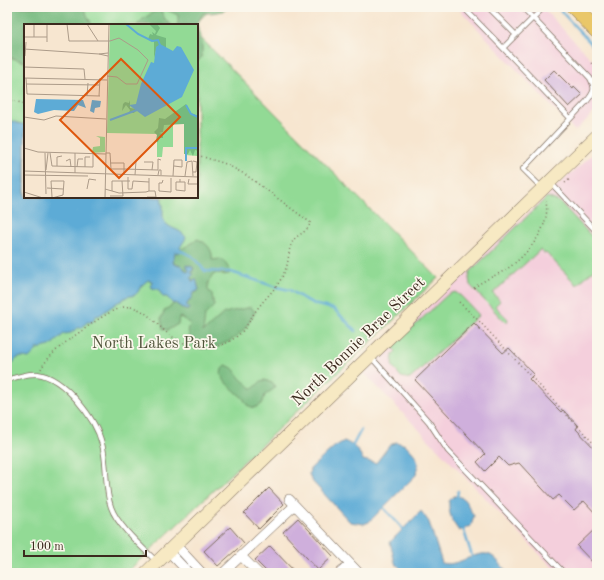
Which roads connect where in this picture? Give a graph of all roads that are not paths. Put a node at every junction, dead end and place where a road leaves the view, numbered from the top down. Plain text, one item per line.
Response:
1 (463, 7) edge
2 (488, 7) edge
3 (522, 7) edge
4 (544, 7) edge
5 (574, 7) edge
6 (533, 18) junction
7 (597, 31) edge
8 (516, 35) junction
9 (502, 48) junction
10 (570, 118) junction
11 (597, 136) edge
12 (547, 190) junction
13 (597, 232) edge
14 (370, 355) junction
15 (7, 380) edge
16 (172, 548) junction
17 (241, 556) junction
18 (157, 562) junction
19 (350, 564) junction
20 (146, 573) edge
21 (189, 573) edge
22 (202, 573) edge
23 (222, 573) edge
24 (258, 573) edge
25 (340, 573) edge
26 (359, 573) edge
27 (564, 573) edge

1 - 9 lane
2 - 8 lane
3 - 6 lane
4 - 6 lane
5 - 7 main road
6 - 8 lane
6 - 10 lane
8 - 9 lane
9 - 10 lane
10 - 12 lane
11 - 12 main road, North Bonnie Brae Street
12 - 13 lane
12 - 14 main road, North Bonnie Brae Street
14 - 16 main road, North Bonnie Brae Street
14 - 27 lane
15 - 18 lane
16 - 18 main road, North Bonnie Brae Street
16 - 21 street
16 - 22 street
17 - 19 street
17 - 23 street
17 - 24 street
18 - 20 main road, North Bonnie Brae Street
19 - 25 street
19 - 26 street

